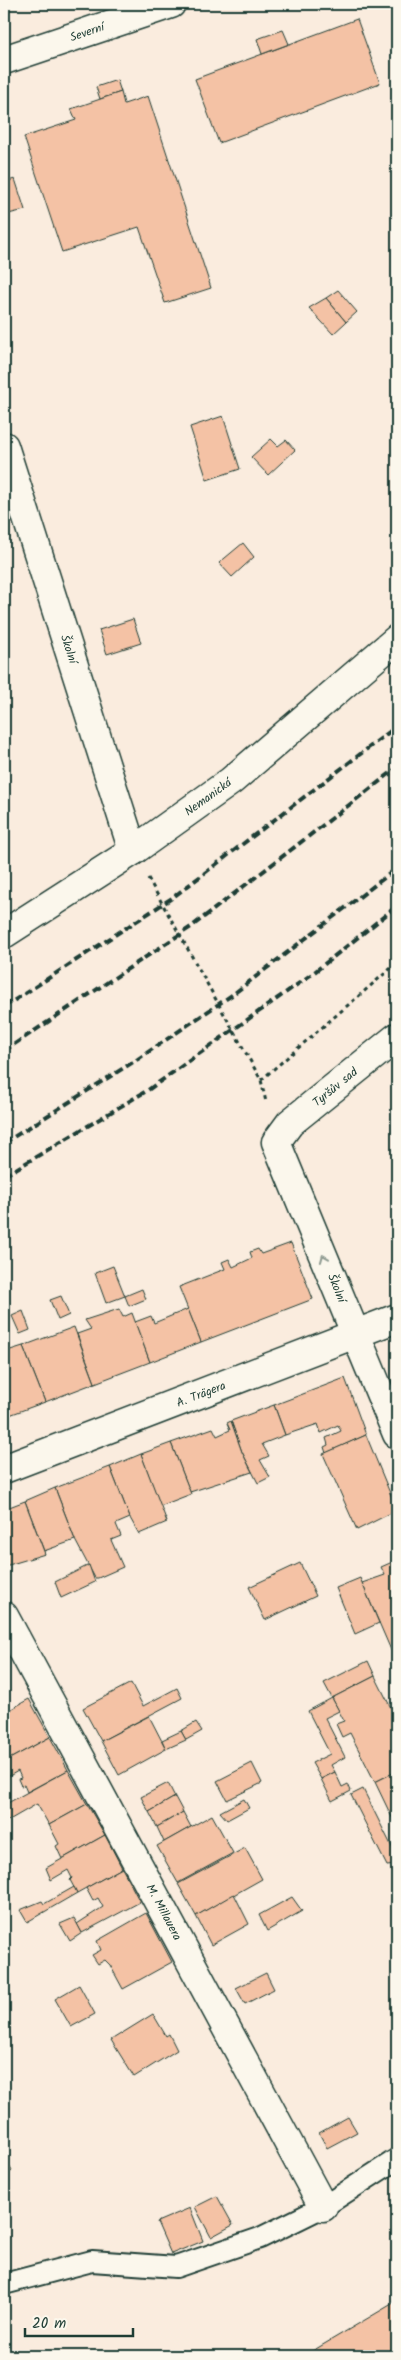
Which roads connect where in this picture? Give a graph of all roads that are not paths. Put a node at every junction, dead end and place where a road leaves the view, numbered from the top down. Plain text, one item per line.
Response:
1 (171, 4) edge
2 (4, 60) edge
3 (4, 446) edge
4 (397, 639) edge
5 (134, 852) junction
6 (4, 934) edge
7 (397, 1037) edge
8 (276, 1142) joint
9 (397, 1318) edge
10 (356, 1335) junction
11 (397, 1434) edge
12 (4, 1469) edge
13 (4, 1616) edge
14 (397, 2159) edge
15 (324, 2207) junction
16 (4, 2284) edge

1 - 2 street, Severní
3 - 5 street, Školní
4 - 5 street, Nemanická
5 - 6 street, Nemanická
7 - 8 street, Tyršův sad
10 -> 8 street, Školní
9 - 10 street, A. Trägera
10 - 11 street, Školní
10 - 12 street, A. Trägera
13 - 15 street, M. Millauera
14 - 15 lane
15 - 16 lane

